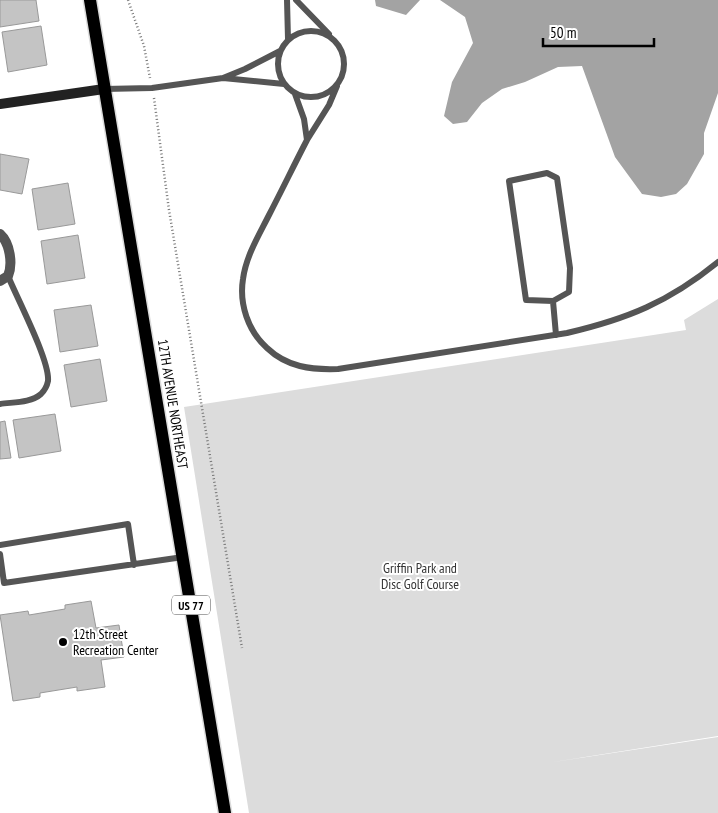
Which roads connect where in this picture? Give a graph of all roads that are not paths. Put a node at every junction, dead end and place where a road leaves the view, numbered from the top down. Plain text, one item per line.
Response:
1 (90, 0) edge
2 (287, 0) edge
3 (296, 0) edge
4 (288, 39) junction
5 (337, 42) junction
6 (280, 51) junction
7 (223, 78) junction
8 (338, 83) junction
9 (284, 84) junction
10 (104, 89) junction
11 (294, 92) junction
12 (0, 104) edge
13 (307, 140) junction
14 (0, 234) edge
15 (718, 262) edge
16 (4, 279) edge
17 (552, 301) junction
18 (556, 335) junction
19 (0, 404) edge
20 (0, 544) edge
21 (0, 554) edge
22 (183, 557) junction
23 (134, 565) junction
24 (225, 813) edge

1 - 10 main road, 12TH AVENUE NORTHEAST / US 77
2 - 4 lane
3 - 5 lane
4 - 5 lane
4 - 6 lane
5 - 8 lane
6 - 7 lane
6 - 9 lane
7 - 9 lane
7 - 10 lane
8 - 11 lane
8 - 13 lane
9 - 11 lane
10 - 12 street
10 - 22 main road, 12TH AVENUE NORTHEAST / US 77
11 - 13 lane
13 - 18 lane
14 - 16 street
15 - 18 lane
16 - 19 lane
17 - 17 lane
17 - 18 lane
20 - 23 lane
21 - 23 lane
22 - 23 lane
22 - 24 main road, 12TH AVENUE NORTHEAST / US 77

